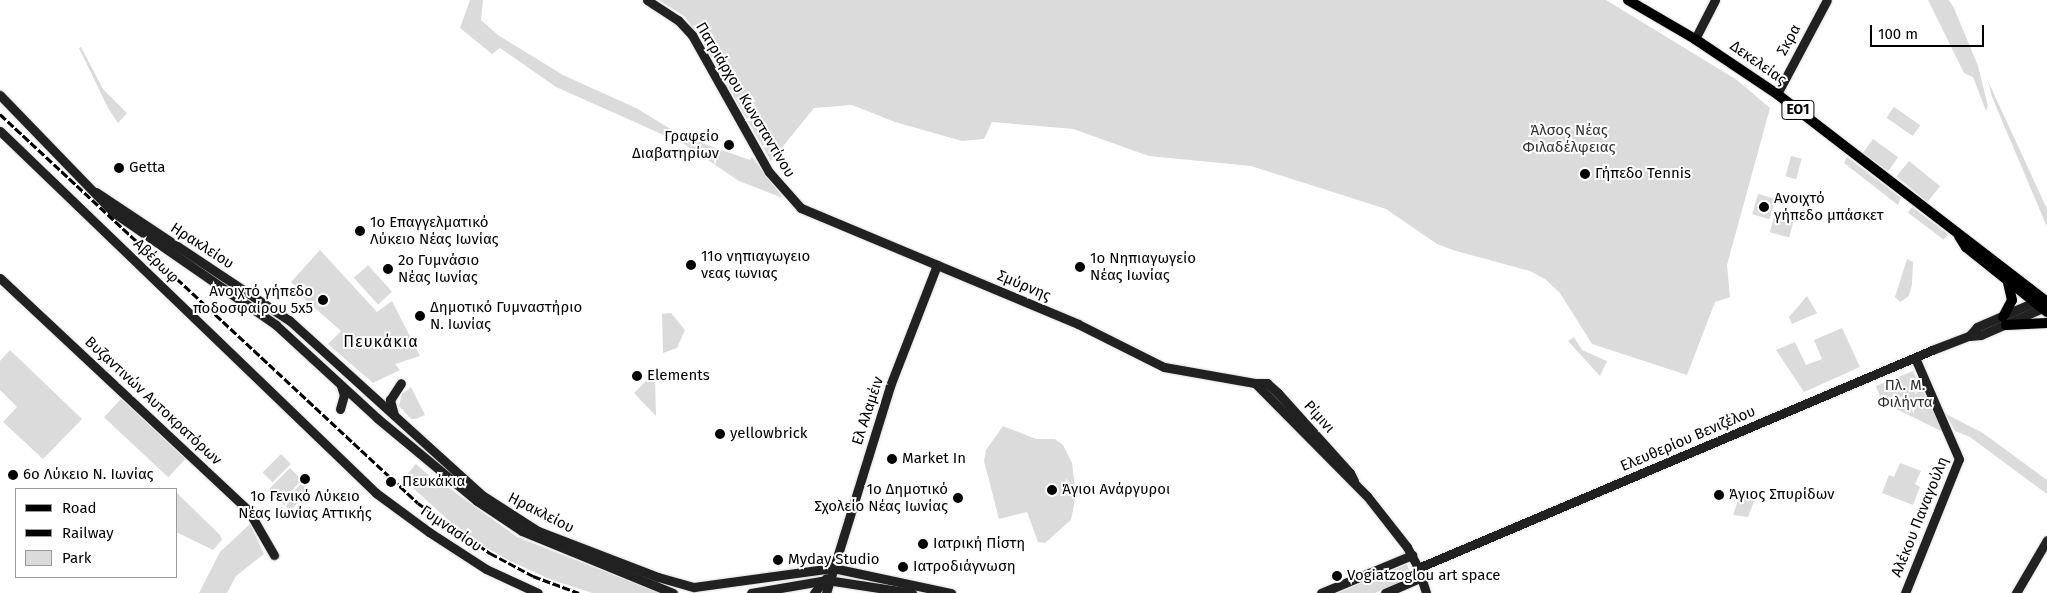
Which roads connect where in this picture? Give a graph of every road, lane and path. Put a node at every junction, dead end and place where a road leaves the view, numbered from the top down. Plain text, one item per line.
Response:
1 (648, 0) edge
2 (1628, 0) edge
3 (1715, 0) edge
4 (1827, 0) edge
5 (1695, 39) junction
6 (1777, 94) junction
7 (0, 95) edge
8 (0, 132) edge
9 (96, 192) junction
10 (818, 215) joint
11 (1958, 235) junction
12 (937, 265) junction
13 (0, 278) edge
14 (2006, 280) junction
15 (2044, 305) edge
16 (2005, 321) junction
17 (2047, 323) edge
18 (1915, 358) junction
19 (1220, 375) joint
20 (401, 382) dead end
21 (340, 383) junction
22 (340, 409) dead end
23 (395, 418) junction
24 (314, 433) joint
25 (2047, 540) edge
26 (274, 554) dead end
27 (1412, 555) junction
28 (833, 568) junction
29 (1420, 573) junction
30 (829, 580) junction
31 (538, 593) edge
32 (674, 593) edge
33 (751, 593) edge
34 (814, 593) edge
35 (826, 593) edge
36 (912, 593) edge
37 (951, 593) edge
38 (1320, 593) edge
39 (1385, 593) edge
40 (1426, 593) edge
41 (1905, 593) edge
42 (2016, 593) edge

1 - 10 main road, Πατριάρχου Κωνσταντίνου
2 - 5 main road, Δεκελείας / ΕΟ1
3 - 5 main road
4 - 6 main road, Σκρα
5 - 6 main road, Δεκελείας / ΕΟ1
6 - 11 main road, Δεκελείας / ΕΟ1
7 - 9 main road, Ηρακλείου
8 - 24 main road, Αβέρωφ
9 - 21 main road, Ηρακλείου
9 - 23 main road, Ηρακλείου
10 - 12 main road, Σμύρνης
11 - 14 main road, Δεκελείας / ΕΟ1
11 - 15 main road, Δεκελείας / ΕΟ1
12 - 19 main road, Σμύρνης
12 - 28 main road, Ελ Αλαμέιν
13 - 26 main road, Βυζαντινών Αυτοκρατόρων
14 - 15 main road, Δεκελείας / ΕΟ1
14 - 16 main road
15 - 16 main road, Ελευθερίου Βενιζέλου
16 - 17 main road
16 - 18 main road, Ελευθερίου Βενιζέλου
18 - 29 main road, Ελευθερίου Βενιζέλου
18 - 41 main road, Αλέκου Παναγούλη
19 - 27 main road, Ρίμινι
20 - 23 main road
21 - 22 main road
21 - 32 main road, Ηρακλείου
23 - 28 main road, Ηρακλείου
24 - 31 main road, Γυμνασίου
25 - 42 main road
27 - 29 main road, Ρίμινι
27 - 38 main road
28 - 30 main road, Ελ Αλαμέιν
28 - 37 main road, Ηρακλείου
29 - 39 main road, Ελευθερίου Βενιζέλου
29 - 40 main road, Ρίμινι
30 - 33 main road
30 - 34 main road
30 - 35 main road
30 - 36 main road

